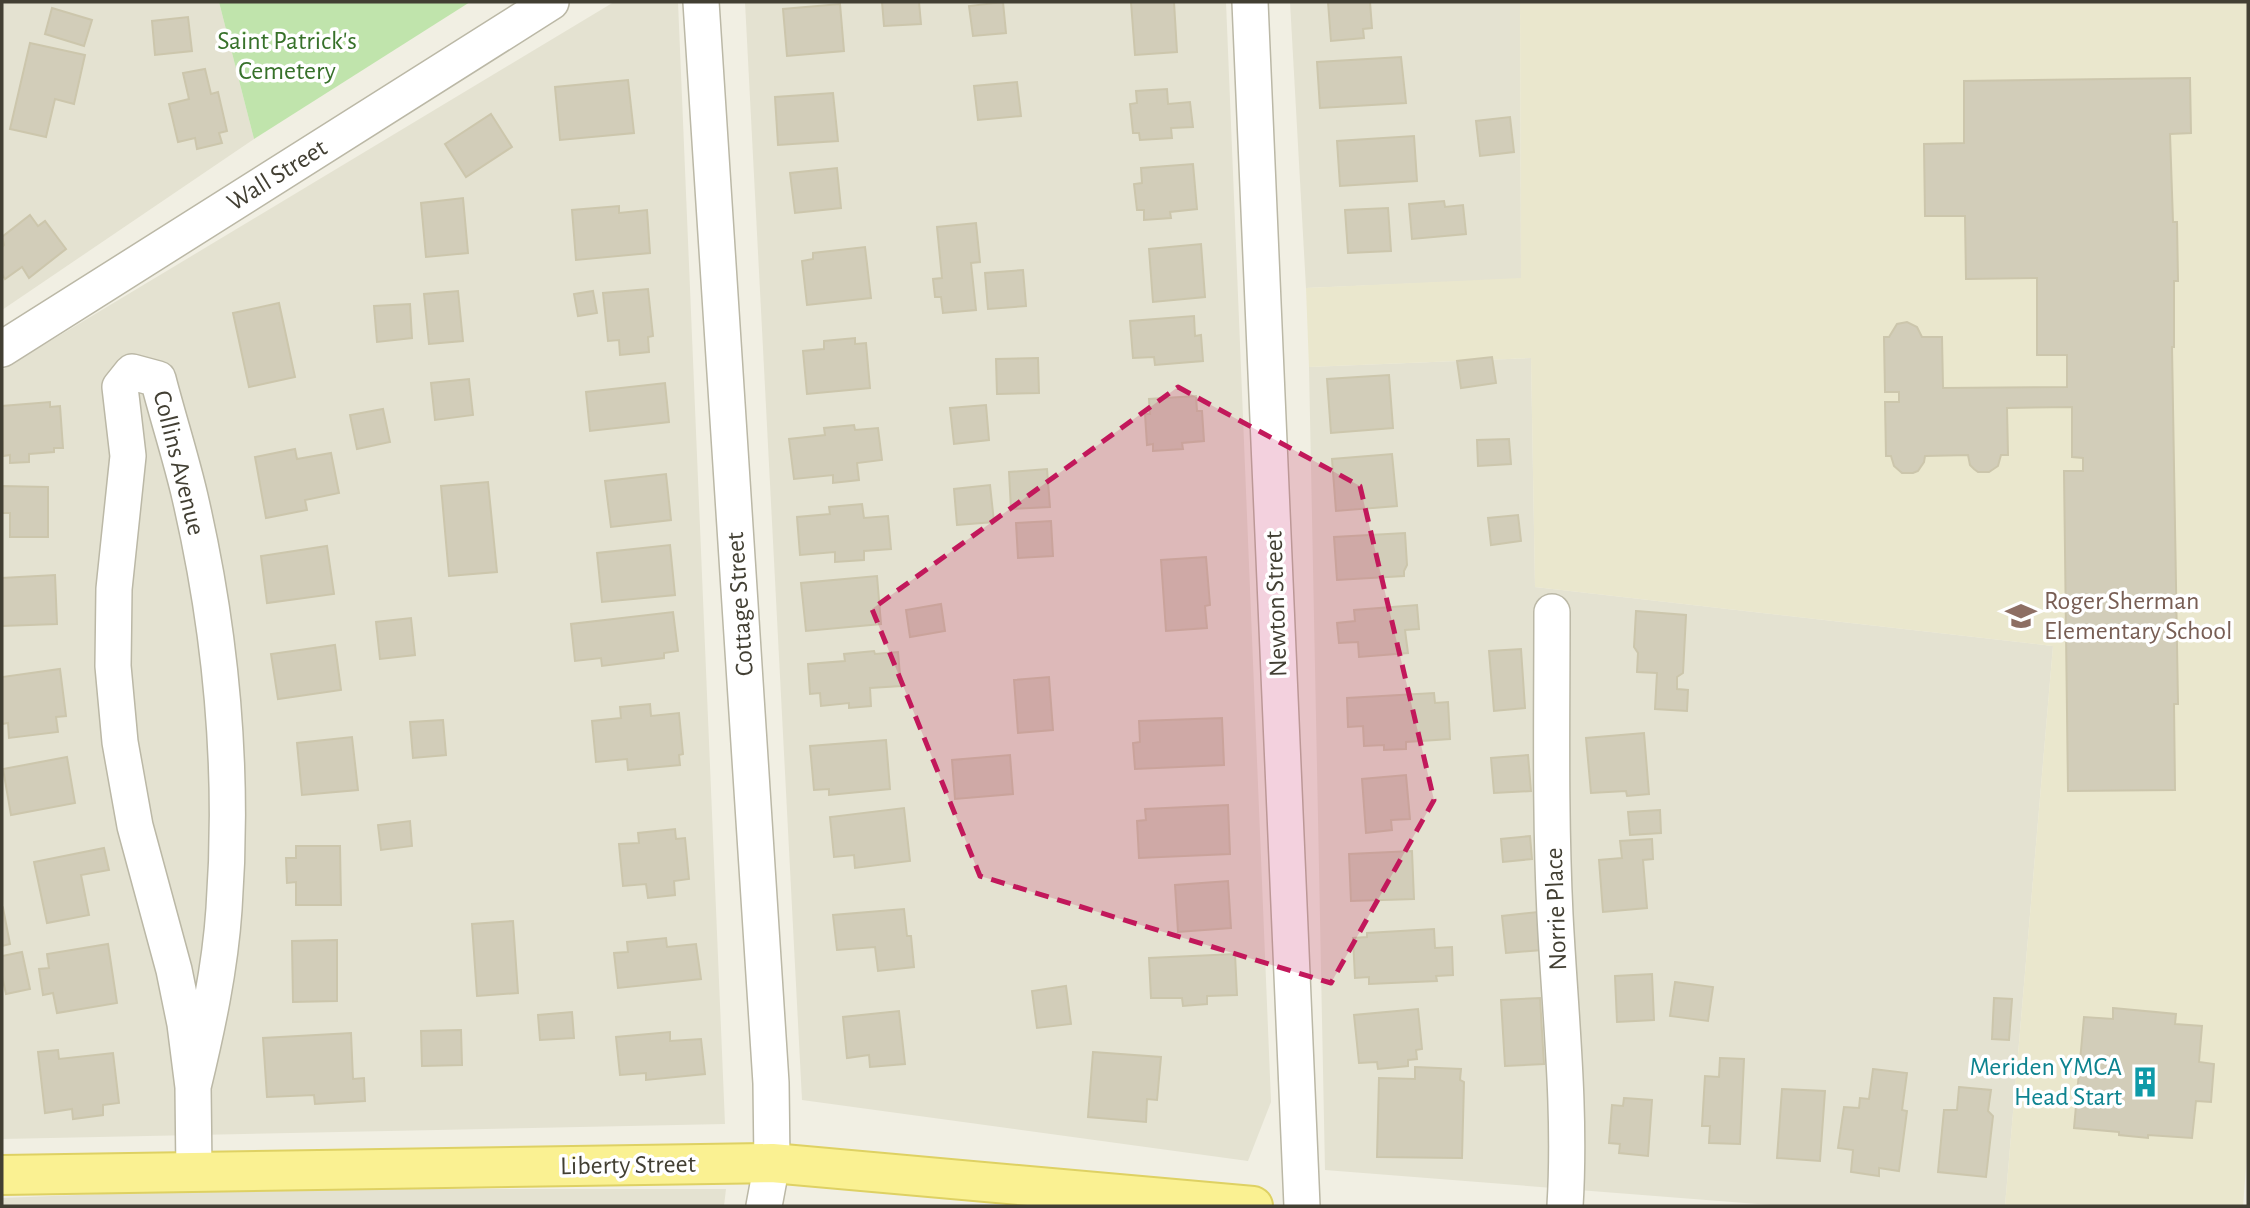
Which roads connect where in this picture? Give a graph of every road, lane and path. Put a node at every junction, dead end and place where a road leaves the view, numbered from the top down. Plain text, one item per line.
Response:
1 (551, 2) edge
2 (701, 2) edge
3 (1250, 2) edge
4 (2, 349) edge
5 (1552, 612) dead end
6 (193, 1087) junction
7 (772, 1163) junction
8 (194, 1172) junction
9 (2, 1175) edge
10 (764, 1206) edge
11 (1253, 1206) edge
12 (1302, 1206) edge
13 (1565, 1206) edge

1 - 4 street, Wall Street
2 - 7 street, Cottage Street
3 - 12 street, Newton Street
5 - 13 street, Norrie Place
6 - 6 street, Collins Avenue
6 - 8 street, Collins Avenue
7 - 8 main road, Liberty Street
7 - 10 street, Cottage Street
7 - 11 main road, Liberty Street
8 - 9 main road, Liberty Street

